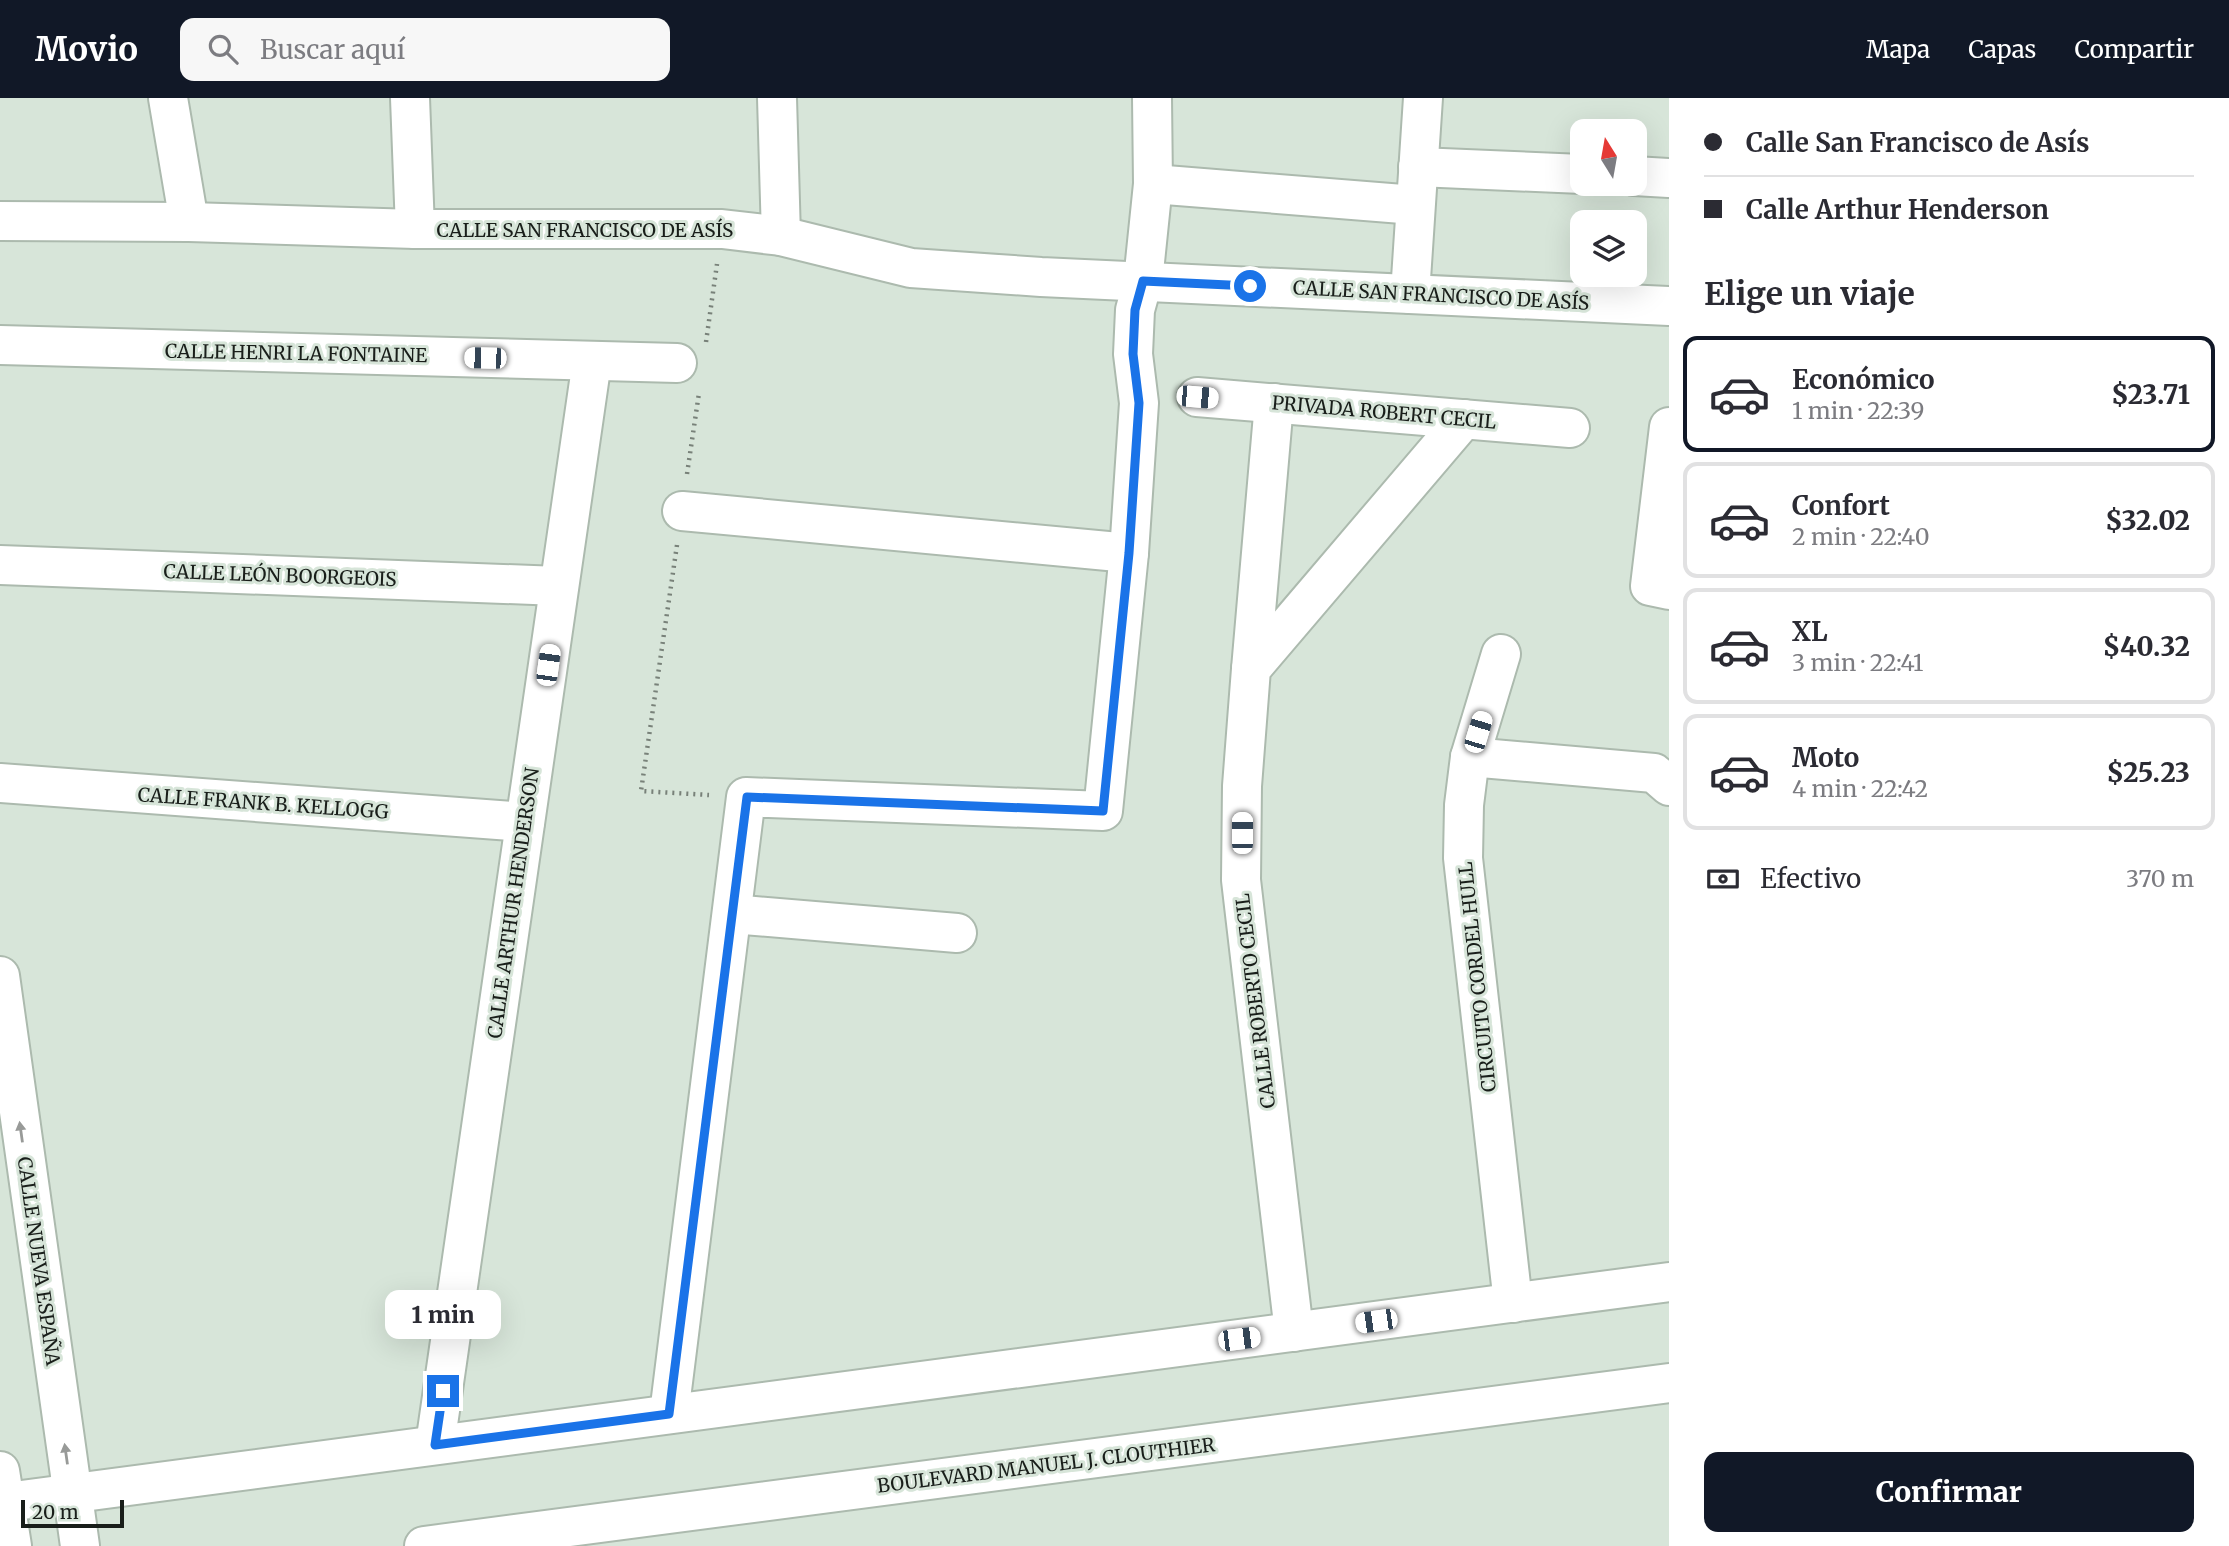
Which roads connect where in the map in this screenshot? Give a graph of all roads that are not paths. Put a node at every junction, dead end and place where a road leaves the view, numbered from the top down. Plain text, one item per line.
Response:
1 (169, 98) edge
2 (410, 98) edge
3 (777, 98) edge
4 (1152, 98) edge
5 (1423, 98) edge
6 (1418, 167) junction
7 (1570, 173) edge
8 (1647, 177) edge
9 (1669, 178) edge
10 (1153, 184) junction
11 (1415, 205) junction
12 (0, 220) edge
13 (189, 222) junction
14 (415, 229) junction
15 (781, 236) junction
16 (1143, 281) junction
17 (1410, 294) junction
18 (1669, 306) edge
19 (0, 345) edge
20 (592, 360) junction
21 (677, 363) dead end
22 (1197, 397) dead end
23 (1274, 403) junction
24 (1464, 419) junction
25 (1669, 427) edge
26 (1570, 428) dead end
27 (682, 511) dead end
28 (1129, 553) junction
29 (0, 565) edge
30 (559, 586) junction
31 (1669, 590) edge
32 (1501, 654) dead end
33 (1251, 670) junction
34 (1470, 757) junction
35 (0, 783) edge
36 (1668, 784) edge
37 (525, 822) junction
38 (732, 914) junction
39 (957, 933) dead end
40 (0, 976) edge
41 (1669, 1282) edge
42 (1513, 1303) junction
43 (1294, 1332) junction
44 (1669, 1383) edge
45 (669, 1414) junction
46 (435, 1445) junction
47 (2, 1492) edge
48 (71, 1494) junction
49 (12, 1546) edge
50 (80, 1546) edge
51 (424, 1546) edge

1 - 13 street
2 - 14 street
3 - 15 street
4 - 10 street
5 - 6 street
6 - 7 street
6 - 11 street
8 - 9 street
10 - 11 street
10 - 16 street
11 - 17 street
12 - 13 street, CALLE SAN FRANCISCO DE ASÍS
13 - 14 street, CALLE SAN FRANCISCO DE ASÍS
14 - 15 street, CALLE SAN FRANCISCO DE ASÍS
15 - 16 street, CALLE SAN FRANCISCO DE ASÍS
16 - 17 street, CALLE SAN FRANCISCO DE ASÍS
16 - 28 street
17 - 18 street, CALLE SAN FRANCISCO DE ASÍS
19 - 20 street, CALLE HENRI LA FONTAINE
20 - 21 street, CALLE HENRI LA FONTAINE
20 - 30 street, CALLE ARTHUR HENDERSON
22 - 23 street, PRIVADA ROBERT CECIL
23 - 24 street, PRIVADA ROBERT CECIL
23 - 33 street, CALLE ROBERTO CECIL
24 - 26 street, PRIVADA ROBERT CECIL
24 - 33 street
25 - 31 street
27 - 28 street
28 - 38 street
29 - 30 street, CALLE LEÓN BOORGEOIS
30 - 37 street, CALLE ARTHUR HENDERSON
32 - 34 street, CIRCUITO CORDEL HULL
33 - 43 street, CALLE ROBERTO CECIL
34 - 36 street
34 - 42 street, CIRCUITO CORDEL HULL
35 - 37 street, CALLE FRANK B. KELLOGG
37 - 46 street, CALLE ARTHUR HENDERSON
38 - 39 street
38 - 45 street
48 -> 40 street, CALLE NUEVA ESPAÑA
41 - 42 street
42 - 43 street
43 - 45 street
44 - 51 street, BOULEVARD MANUEL J. CLOUTHIER
45 - 46 street
46 - 48 street
47 - 48 street
47 - 49 street
48 - 50 street, CALLE NUEVA ESPAÑA

